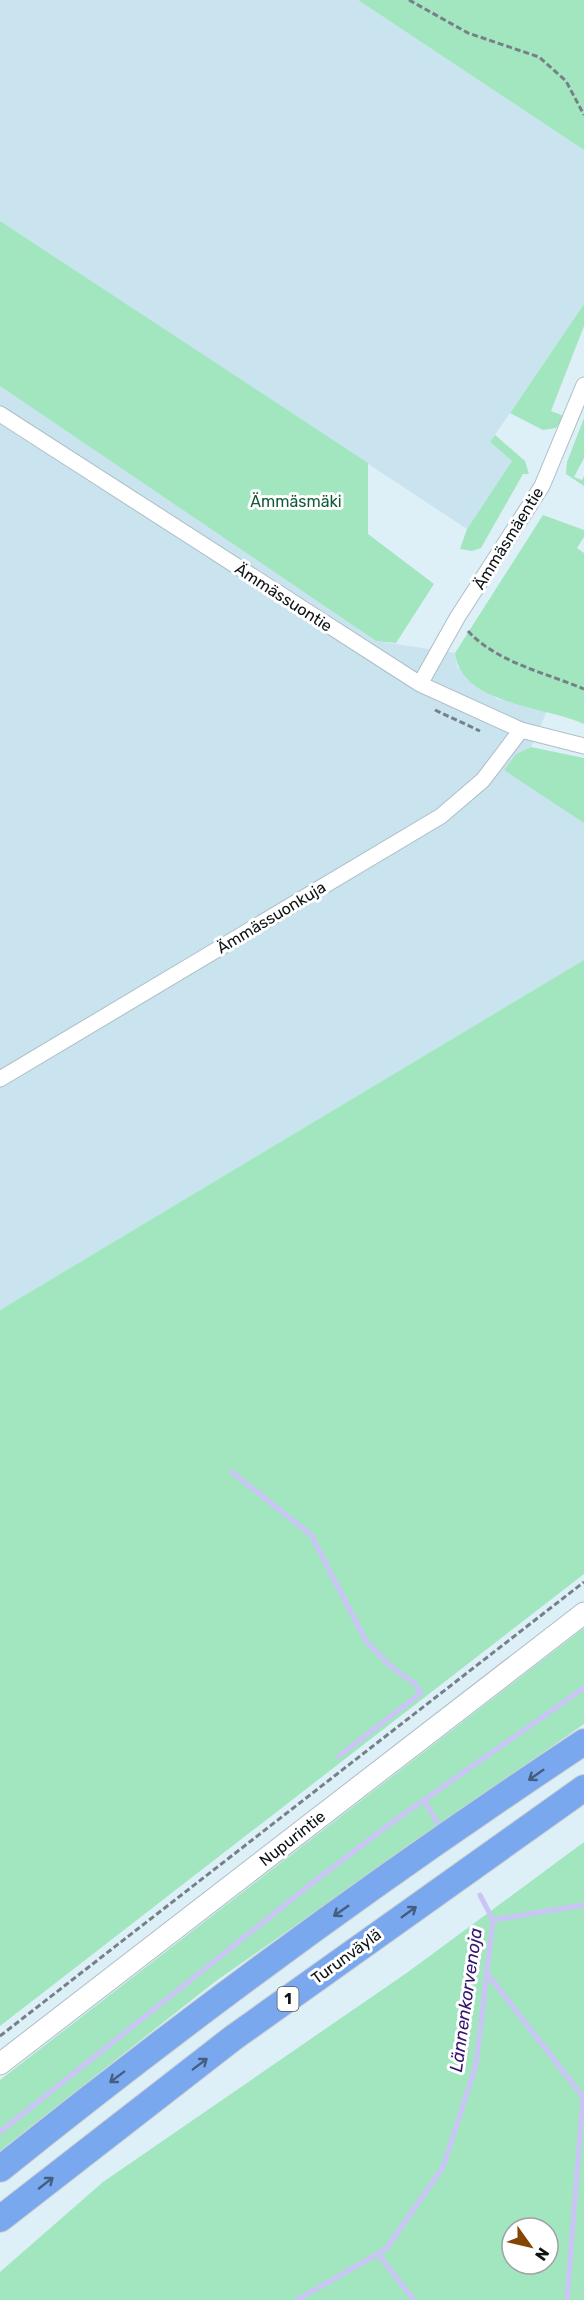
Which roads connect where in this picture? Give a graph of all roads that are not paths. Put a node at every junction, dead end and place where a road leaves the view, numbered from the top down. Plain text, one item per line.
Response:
1 (584, 385) edge
2 (0, 414) edge
3 (420, 684) junction
4 (521, 730) junction
5 (584, 746) edge
6 (0, 1079) edge
7 (584, 1613) edge
8 (584, 1742) edge
9 (584, 1788) edge
10 (0, 2064) edge
11 (0, 2169) edge
12 (0, 2219) edge

1 - 3 street, Ämmäsmäentie
2 - 3 street, Ämmässuontie
3 - 4 street, Ämmässuontie
4 - 5 street, Ämmässuontie
4 - 6 street, Ämmässuonkuja
7 - 10 main road, Nupurintie
8 -> 11 highway, 1
12 -> 9 highway, Turunväylä / 1

